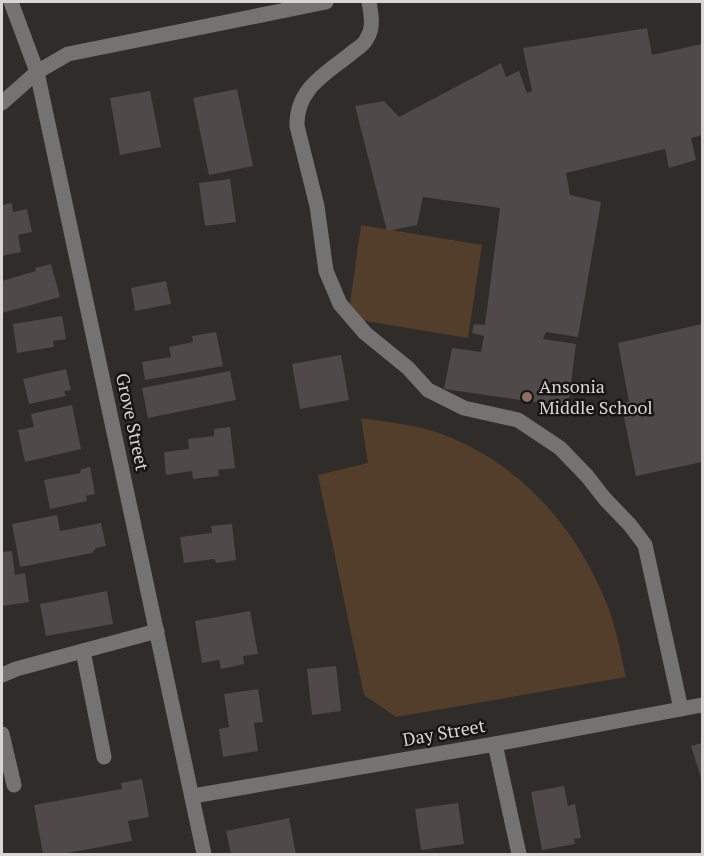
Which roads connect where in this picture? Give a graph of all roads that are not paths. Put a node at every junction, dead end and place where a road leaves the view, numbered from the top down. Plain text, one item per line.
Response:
1 (11, 2) edge
2 (326, 2) edge
3 (369, 2) edge
4 (37, 72) junction
5 (2, 103) edge
6 (157, 631) junction
7 (83, 651) junction
8 (2, 675) edge
9 (702, 705) edge
10 (681, 709) junction
11 (2, 734) edge
12 (495, 744) junction
13 (104, 757) dead end
14 (14, 786) dead end
15 (193, 796) junction
16 (204, 855) edge
17 (519, 855) edge

1 - 4 street, Grove Street
2 - 4 street
3 - 10 street
4 - 5 street
4 - 6 street, Grove Street
6 - 7 street
6 - 15 street, Grove Street
7 - 8 street
7 - 13 street
9 - 10 street, Day Street
10 - 12 street, Day Street
11 - 14 street
12 - 15 street, Day Street
12 - 17 street
15 - 16 street, Grove Street

